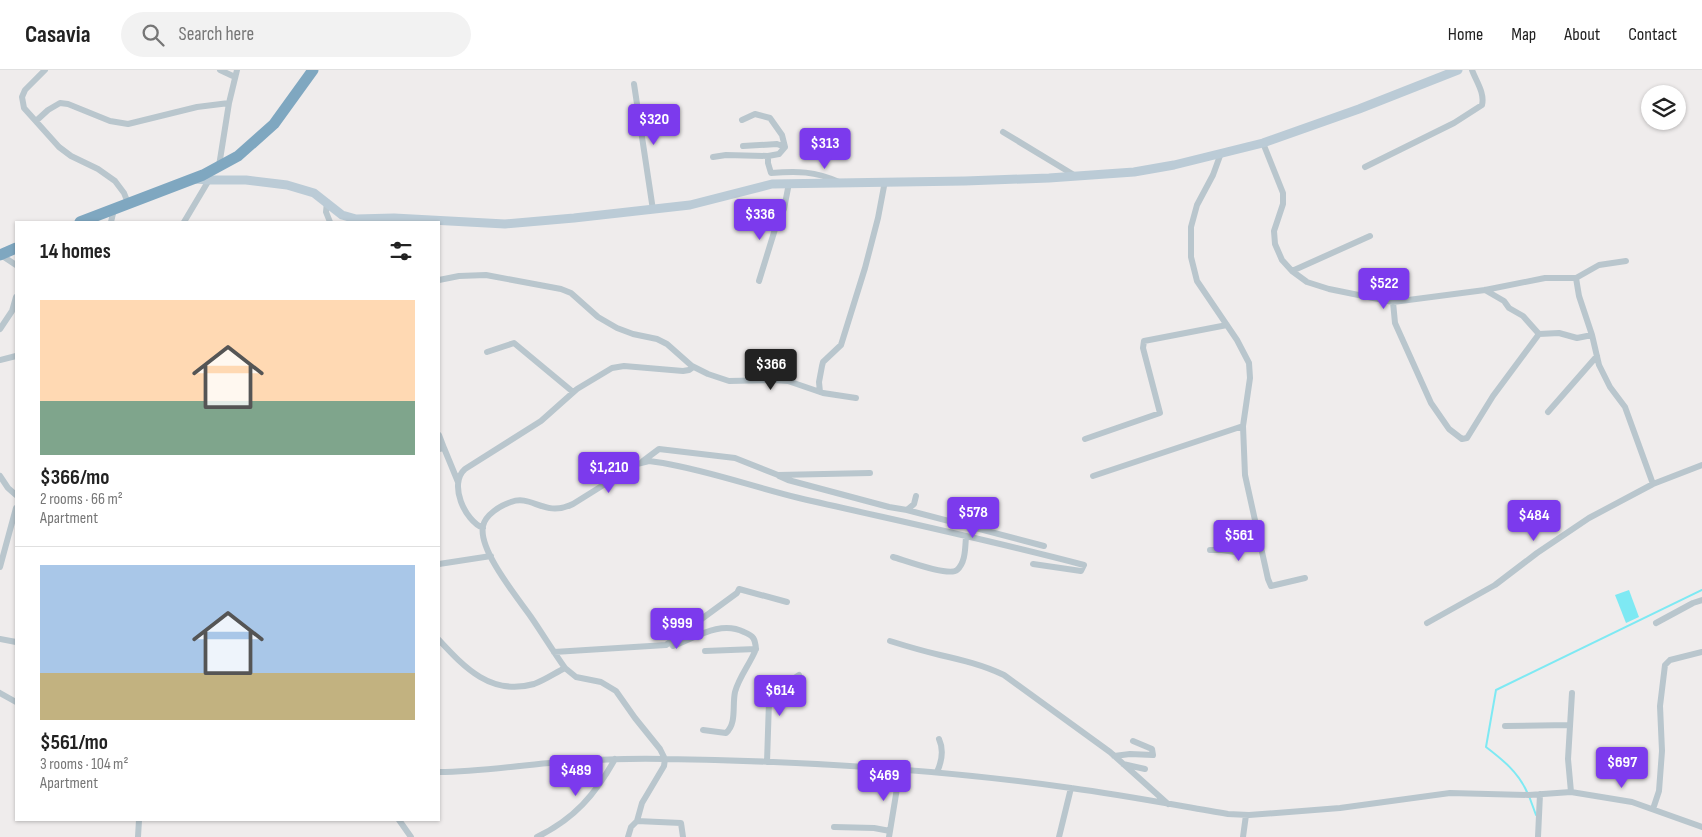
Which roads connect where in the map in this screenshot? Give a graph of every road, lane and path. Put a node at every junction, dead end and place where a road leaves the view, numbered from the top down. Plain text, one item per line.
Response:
1 (45, 70) edge
2 (220, 70) edge
3 (314, 70) edge
4 (1458, 70) edge
5 (1472, 70) edge
6 (236, 74) edge
7 (634, 84) dead end
8 (229, 103) junction
9 (742, 120) dead end
10 (36, 121) junction
11 (1003, 132) dead end
12 (1263, 143) junction
13 (743, 146) dead end
14 (785, 147) junction
15 (1221, 153) junction
16 (768, 156) junction
17 (713, 157) dead end
18 (219, 167) junction
19 (1365, 167) dead end
20 (1075, 176) junction
21 (193, 179) junction
22 (209, 180) junction
23 (838, 182) junction
24 (885, 182) junction
25 (789, 183) junction
26 (327, 202) junction
27 (128, 203) junction
28 (114, 209) junction
29 (784, 209) junction
30 (652, 210) junction
31 (757, 218) dead end
32 (350, 220) edge
33 (83, 221) edge
34 (111, 221) edge
35 (185, 221) edge
36 (330, 221) edge
37 (389, 221) edge
38 (440, 222) edge
39 (1370, 236) dead end
40 (15, 248) edge
41 (0, 255) edge
42 (1626, 261) dead end
43 (15, 264) edge
44 (1292, 271) junction
45 (1576, 278) junction
46 (440, 280) edge
47 (759, 281) dead end
48 (1485, 290) junction
49 (15, 300) edge
50 (1393, 302) junction
51 (1227, 325) junction
52 (0, 329) edge
53 (1539, 334) junction
54 (1592, 335) junction
55 (487, 352) dead end
56 (15, 356) edge
57 (1597, 356) junction
58 (0, 360) edge
59 (692, 366) junction
60 (573, 392) junction
61 (820, 392) junction
62 (856, 398) dead end
63 (1548, 412) dead end
64 (1243, 426) junction
65 (1085, 439) dead end
66 (441, 448) edge
67 (640, 463) junction
68 (1702, 465) edge
69 (870, 473) dead end
70 (778, 475) junction
71 (0, 476) edge
72 (1093, 476) dead end
73 (458, 482) junction
74 (1653, 484) junction
75 (15, 494) edge
76 (916, 496) dead end
77 (907, 510) junction
78 (15, 512) edge
79 (483, 528) junction
80 (966, 536) junction
81 (1261, 542) junction
82 (1044, 546) dead end
83 (1210, 550) dead end
84 (491, 556) junction
85 (893, 557) dead end
86 (440, 564) edge
87 (1033, 564) dead end
88 (0, 567) edge
89 (1305, 578) dead end
90 (1702, 600) edge
91 (787, 602) dead end
92 (1427, 623) dead end
93 (1656, 623) dead end
94 (0, 639) edge
95 (440, 641) edge
96 (890, 641) dead end
97 (15, 642) edge
98 (670, 642) junction
99 (756, 649) junction
100 (705, 651) dead end
101 (554, 652) junction
102 (1702, 652) edge
103 (565, 668) junction
104 (800, 675) dead end
105 (0, 692) edge
106 (1572, 693) dead end
107 (15, 701) edge
108 (1570, 725) junction
109 (1505, 726) dead end
110 (703, 730) dead end
111 (939, 739) dead end
112 (1133, 741) dead end
113 (1114, 756) junction
114 (615, 759) junction
115 (665, 759) junction
116 (768, 762) junction
117 (1123, 764) junction
118 (1145, 769) dead end
119 (900, 770) junction
120 (440, 772) edge
121 (937, 772) junction
122 (1071, 788) junction
123 (1570, 792) junction
124 (1537, 795) junction
125 (1168, 804) junction
126 (1653, 809) junction
127 (1246, 814) junction
128 (139, 821) edge
129 (400, 821) edge
130 (637, 821) junction
131 (834, 827) dead end
132 (1702, 827) edge
133 (889, 834) edge
134 (138, 837) edge
135 (411, 837) edge
136 (537, 837) edge
137 (628, 837) edge
138 (683, 837) edge
139 (1059, 837) edge
140 (1244, 837) edge
141 (1538, 837) edge

1 - 10 street
2 - 6 street
3 - 18 highway
4 - 12 street
5 - 19 street
6 - 8 street
7 - 30 street
8 - 10 street
8 - 18 street
9 - 14 street
10 - 27 street
11 - 20 street
12 - 15 street
12 - 44 street
13 - 14 street
14 - 16 street
15 - 20 street
15 - 51 street
16 - 17 street
16 - 23 street
18 - 21 highway
20 - 24 street
21 - 22 street
21 - 27 highway
22 - 26 street
22 - 35 street
23 - 24 street
23 - 25 street
24 - 61 street
25 - 29 street
25 - 30 street
26 - 32 street
26 - 36 street
27 - 28 highway
28 - 33 highway
28 - 34 street
29 - 31 street
29 - 47 street
30 - 38 street
32 - 37 street
39 - 44 street
40 - 41 highway
41 - 43 street
42 - 45 street
44 - 50 street
45 - 48 street
45 - 54 street
46 - 59 street
48 - 50 street
48 - 53 street
49 - 52 street
50 - 53 street
51 - 64 street
51 - 65 street
53 - 54 street
54 - 57 street
55 - 60 street
56 - 58 street
57 - 63 street
57 - 74 street
59 - 60 street
59 - 61 street
60 - 73 street
61 - 62 street
64 - 72 street
64 - 81 street
66 - 73 street
67 - 70 street
67 - 79 street
67 - 80 street
68 - 74 street
69 - 70 street
70 - 77 street
71 - 75 street
73 - 79 street
74 - 92 street
76 - 77 street
77 - 82 street
78 - 88 street
79 - 84 street
80 - 85 street
80 - 87 street
81 - 83 street
81 - 89 street
84 - 86 street
84 - 101 street
90 - 93 street
91 - 98 street
94 - 97 street
95 - 103 street
96 - 113 street
98 - 99 street
98 - 101 street
99 - 100 street
99 - 110 street
101 - 103 street
102 - 126 street
103 - 115 street
104 - 116 street
105 - 107 street
106 - 108 street
108 - 109 street
108 - 123 street
111 - 121 street
112 - 113 street
113 - 117 street
114 - 115 street
114 - 120 street
114 - 136 street
115 - 116 street
115 - 130 street
116 - 119 street
117 - 118 street
117 - 125 street
119 - 121 street
119 - 133 street
121 - 122 street
122 - 125 street
122 - 139 street
123 - 124 street
123 - 126 street
124 - 127 street
124 - 141 street
125 - 127 street
126 - 132 street
127 - 140 street
128 - 134 street
129 - 135 street
130 - 137 street
130 - 138 street
131 - 133 street

